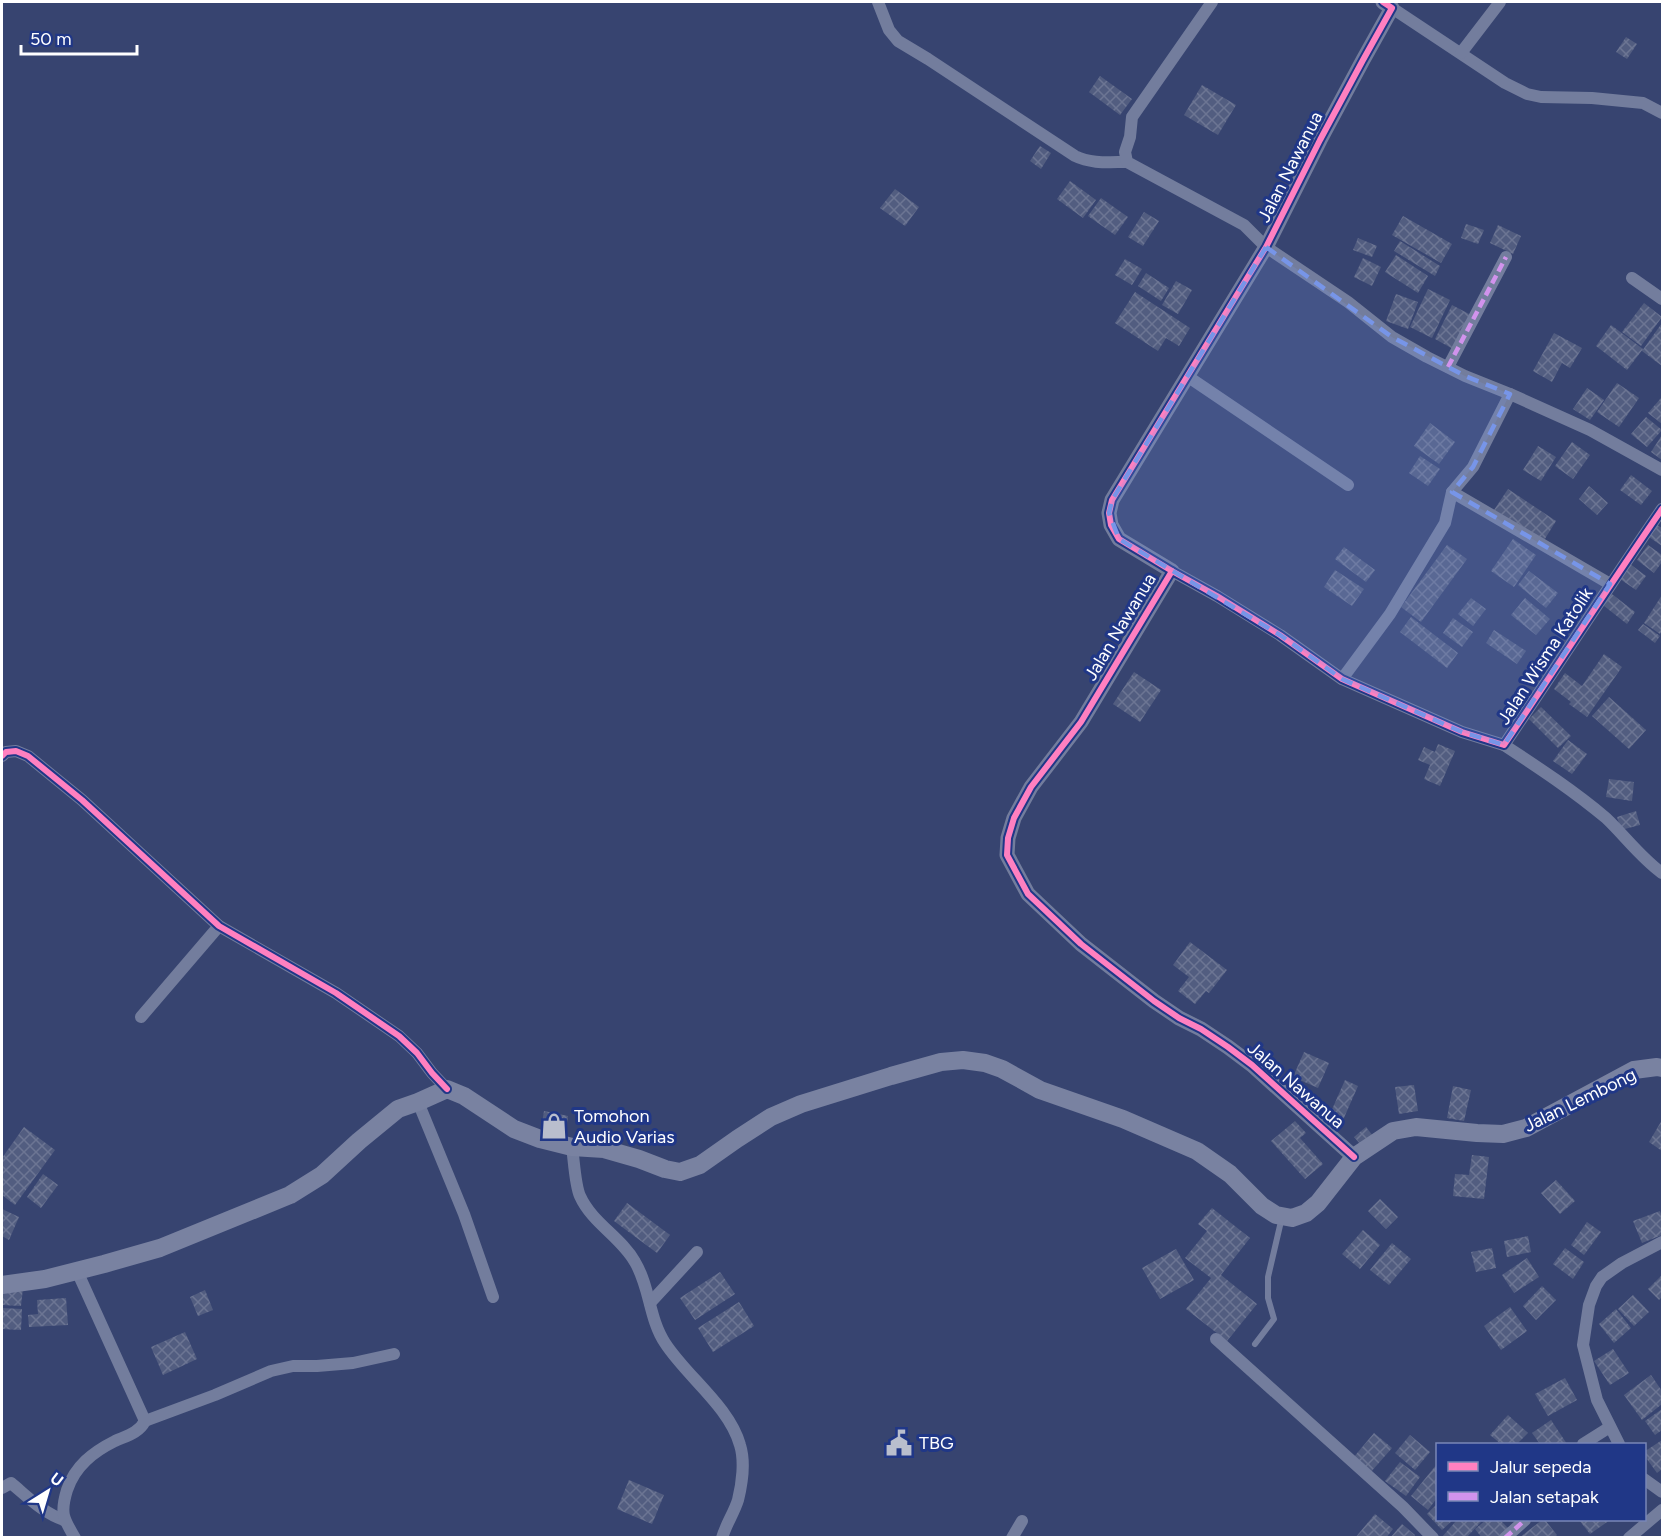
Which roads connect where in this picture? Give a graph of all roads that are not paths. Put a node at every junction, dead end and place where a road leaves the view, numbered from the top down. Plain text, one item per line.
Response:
1 (878, 2) edge
2 (1212, 2) edge
3 (1500, 2) edge
4 (1388, 5) edge
5 (1461, 53) junction
6 (1662, 112) edge
7 (1127, 162) junction
8 (1266, 247) junction
9 (1506, 256) dead end
10 (1632, 278) dead end
11 (1662, 299) edge
12 (1448, 368) junction
13 (1187, 376) junction
14 (1510, 394) junction
15 (1662, 470) edge
16 (1348, 485) dead end
17 (1452, 492) junction
18 (1662, 509) edge
19 (1172, 571) junction
20 (1610, 584) junction
21 (1342, 679) junction
22 (1504, 745) junction
23 (2, 756) edge
24 (1662, 873) edge
25 (219, 926) junction
26 (141, 1017) dead end
27 (1662, 1068) edge
28 (447, 1089) junction
29 (418, 1102) junction
30 (572, 1147) junction
31 (1354, 1157) junction
32 (1282, 1216) junction
33 (1662, 1242) edge
34 (697, 1252) dead end
35 (77, 1271) junction
36 (2, 1285) edge
37 (493, 1297) dead end
38 (650, 1303) junction
39 (1216, 1339) dead end
40 (1255, 1344) dead end
41 (394, 1354) dead end
42 (146, 1421) junction
43 (1610, 1427) junction
44 (1585, 1443) edge
45 (1618, 1443) edge
46 (1646, 1480) edge
47 (2, 1488) edge
48 (1662, 1492) edge
49 (1662, 1510) edge
50 (64, 1520) junction
51 (1022, 1521) dead end
52 (1524, 1521) edge
53 (75, 1538) edge
54 (722, 1538) edge
55 (1012, 1538) edge
56 (1433, 1538) edge
57 (1505, 1538) edge
58 (1629, 1538) edge

1 - 7 street
2 - 7 street
3 - 5 street
4 - 5 street
4 - 8 street, Jalan Nawanua
5 - 6 street
7 - 8 street
8 - 12 street
8 - 13 street, Jalan Nawanua
9 - 12 street
10 - 11 street
12 - 14 street
13 - 16 street
13 - 19 street, Jalan Nawanua
14 - 15 street
14 - 17 street
17 - 20 street
17 - 21 street
18 - 20 street, Jalan Wisma Katolik
19 - 21 street, Jalan Wisma Katolik
19 - 31 street, Jalan Nawanua
20 - 22 street, Jalan Wisma Katolik
21 - 22 street, Jalan Wisma Katolik
22 - 24 street
23 - 25 street
25 - 26 street
25 - 28 street
27 - 31 main road, Jalan Lembong
28 - 29 main road
28 - 30 main road
29 - 35 main road
29 - 37 street
30 - 32 main road
30 - 38 street
31 - 32 main road, Jalan Lembong
32 - 40 lane
33 - 43 street
34 - 38 street
35 - 36 main road
35 - 42 street
38 - 54 street
39 - 56 street
41 - 42 street
42 - 50 street
43 - 44 street
43 - 45 street
46 - 48 street
47 - 50 street
49 - 58 street
50 - 53 street
51 - 55 street
52 - 57 street

